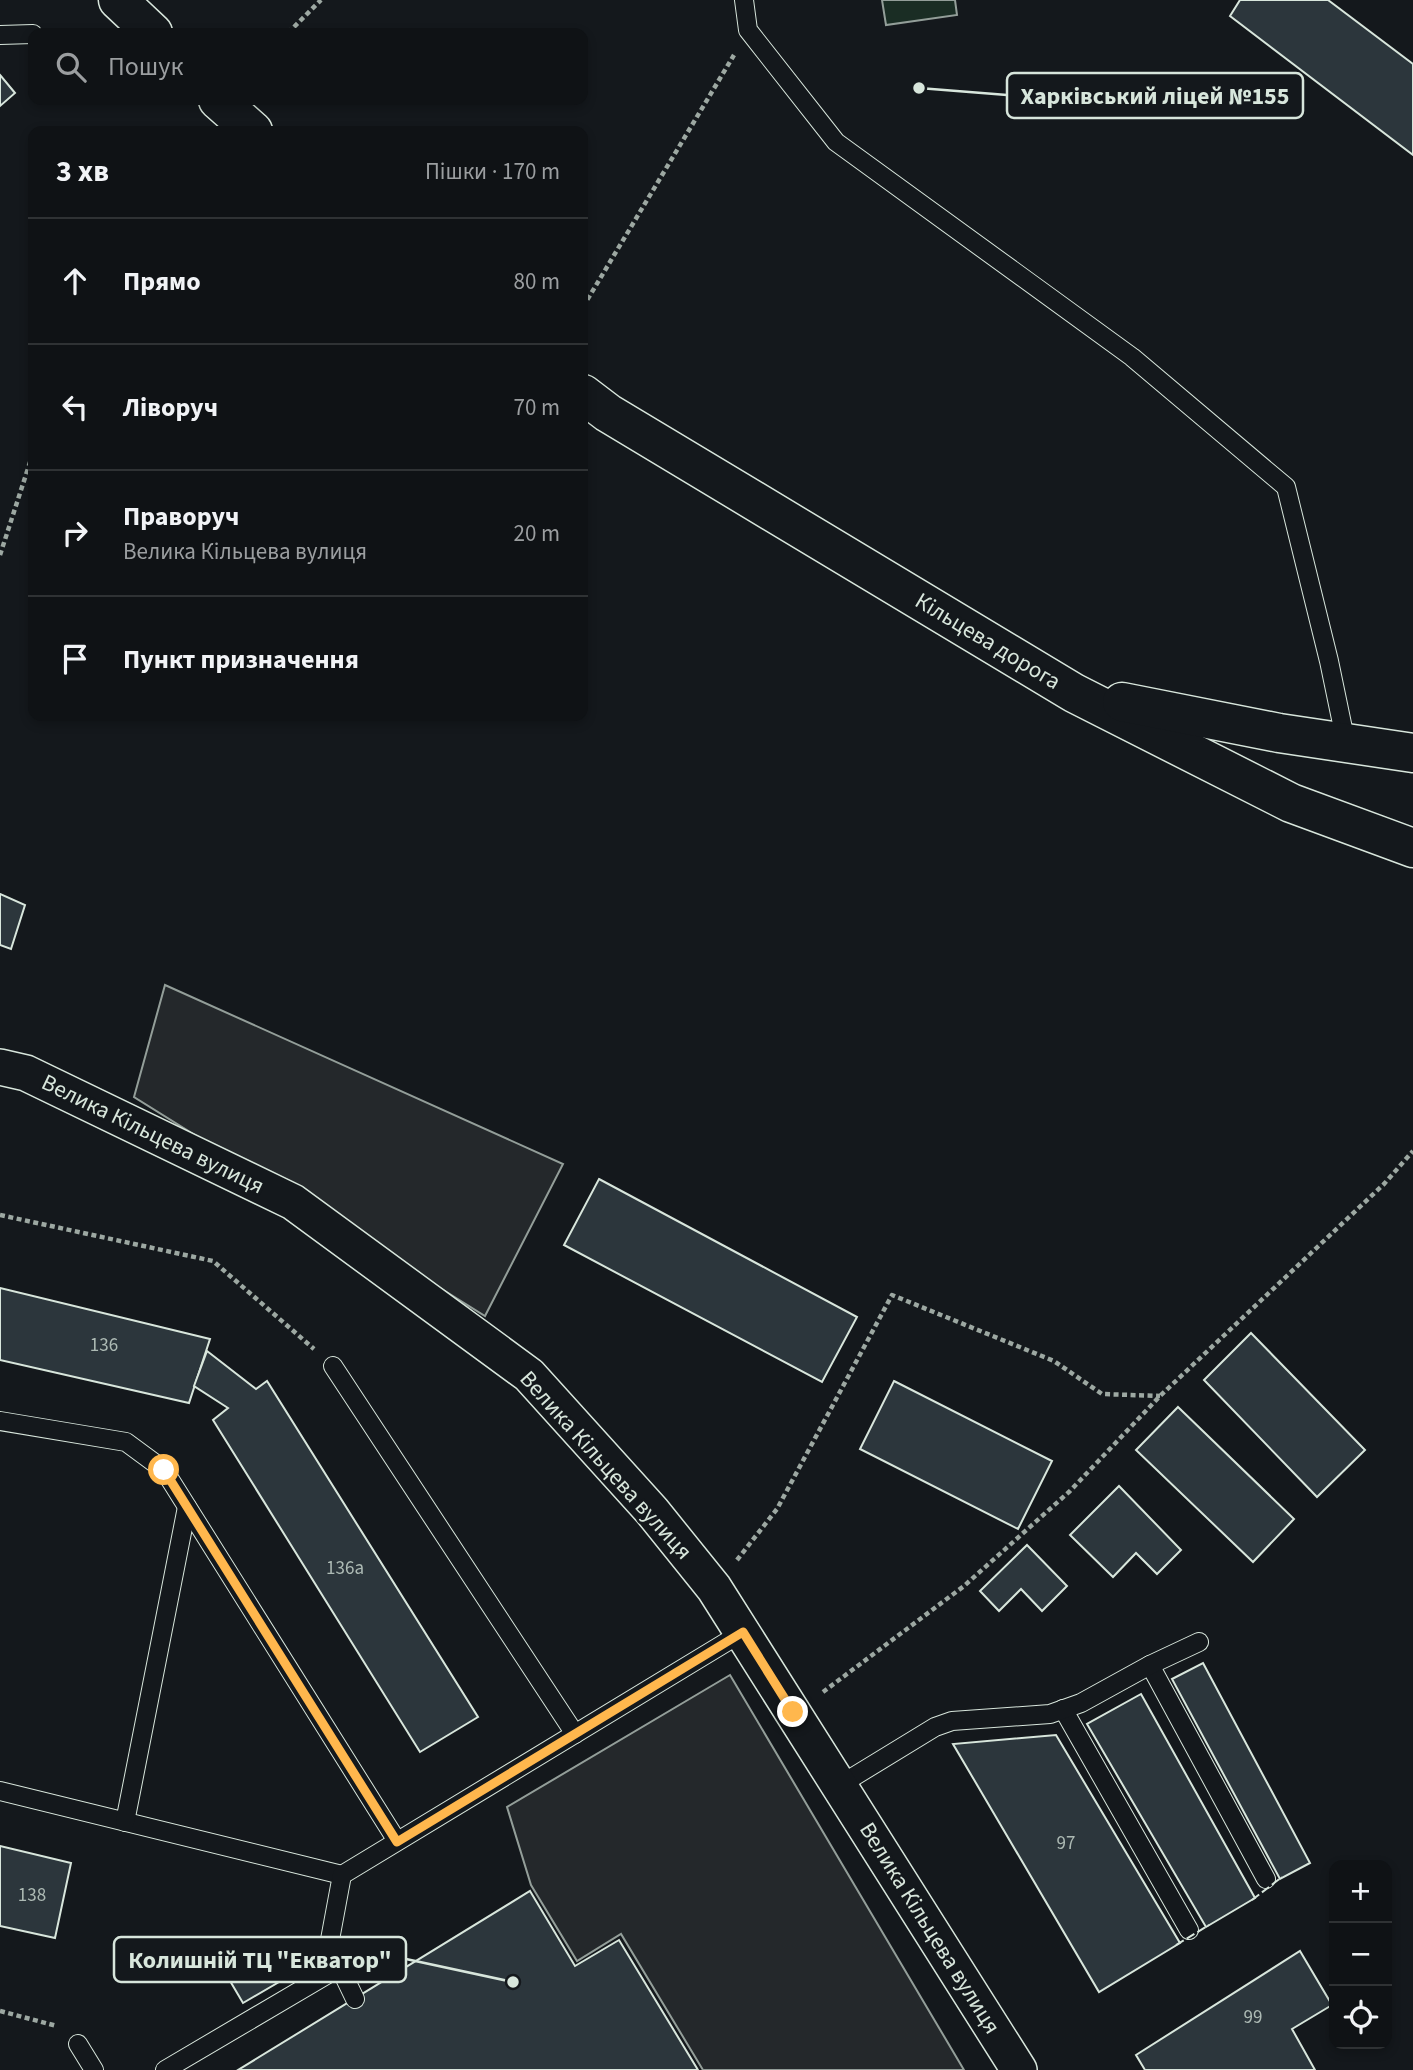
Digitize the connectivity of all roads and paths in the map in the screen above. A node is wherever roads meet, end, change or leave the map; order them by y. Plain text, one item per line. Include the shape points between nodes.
1 (118, 0) edge
2 (321, 0) edge
3 (744, 0) edge
4 (148, 28) edge
5 (293, 28) edge
6 (748, 30) junction
7 (28, 34) edge
8 (0, 35) edge
9 (224, 105) edge
10 (247, 126) edge
11 (588, 299) edge
12 (588, 398) edge
13 (28, 468) edge
14 (0, 555) edge
15 (1074, 693) junction
16 (1346, 743) junction
17 (1413, 753) edge
18 (1413, 848) edge
19 (0, 1067) edge
20 (1413, 1151) edge
21 (0, 1215) edge
22 (333, 1366) joint
23 (1160, 1396) junction
24 (0, 1421) edge
25 (187, 1507) junction
26 (715, 1588) junction
27 (743, 1632) junction
28 (1199, 1642) dead end
29 (1150, 1665) junction
30 (1063, 1709) junction
31 (793, 1712) junction
32 (575, 1734) junction
33 (840, 1785) junction
34 (0, 1791) edge
35 (125, 1822) junction
36 (397, 1842) junction
37 (342, 1875) junction
38 (1266, 1879) dead end
39 (1189, 1930) dead end
40 (340, 1967) junction
41 (355, 1999) dead end
42 (0, 2011) edge
43 (78, 2044) joint
44 (94, 2070) edge
45 (165, 2070) edge
46 (1019, 2070) edge

1 - 4 highway
2 - 5 path
3 - 6 lane
6 - 11 path
6 - 16 lane via 836,142 1132,357 1286,487
7 - 8 lane
9 - 10 highway
12 - 15 highway, Кільцева дорога
13 - 14 path
15 - 16 highway
15 - 18 highway, Кільцева дорога via 1291,803
16 - 17 highway
19 - 26 street, Велика Кільцева вулиця via 26,1073 293,1202 529,1375
20 - 23 path via 1384,1184
21 - 22 path via 213,1261
22 - 32 lane
23 - 26 path via 1102,1394 1054,1361 892,1295 777,1509
23 - 31 path via 1070,1491 964,1586
24 - 25 lane via 126,1443 164,1470
25 - 35 lane
25 - 36 lane
26 - 27 street, Велика Кільцева вулиця
27 - 31 street, Велика Кільцева вулиця
27 - 32 lane
28 - 29 lane
29 - 30 lane
29 - 38 lane
30 - 33 lane via 1050,1714 952,1721
30 - 39 lane
31 - 33 street, Велика Кільцева вулиця
32 - 36 lane
33 - 46 street, Велика Кільцева вулиця
34 - 35 lane
35 - 37 lane
36 - 37 lane
37 - 40 lane via 329,1945
40 - 41 lane
40 - 45 lane
42 - 43 path via 50,2023 68,2031
43 - 44 lane

